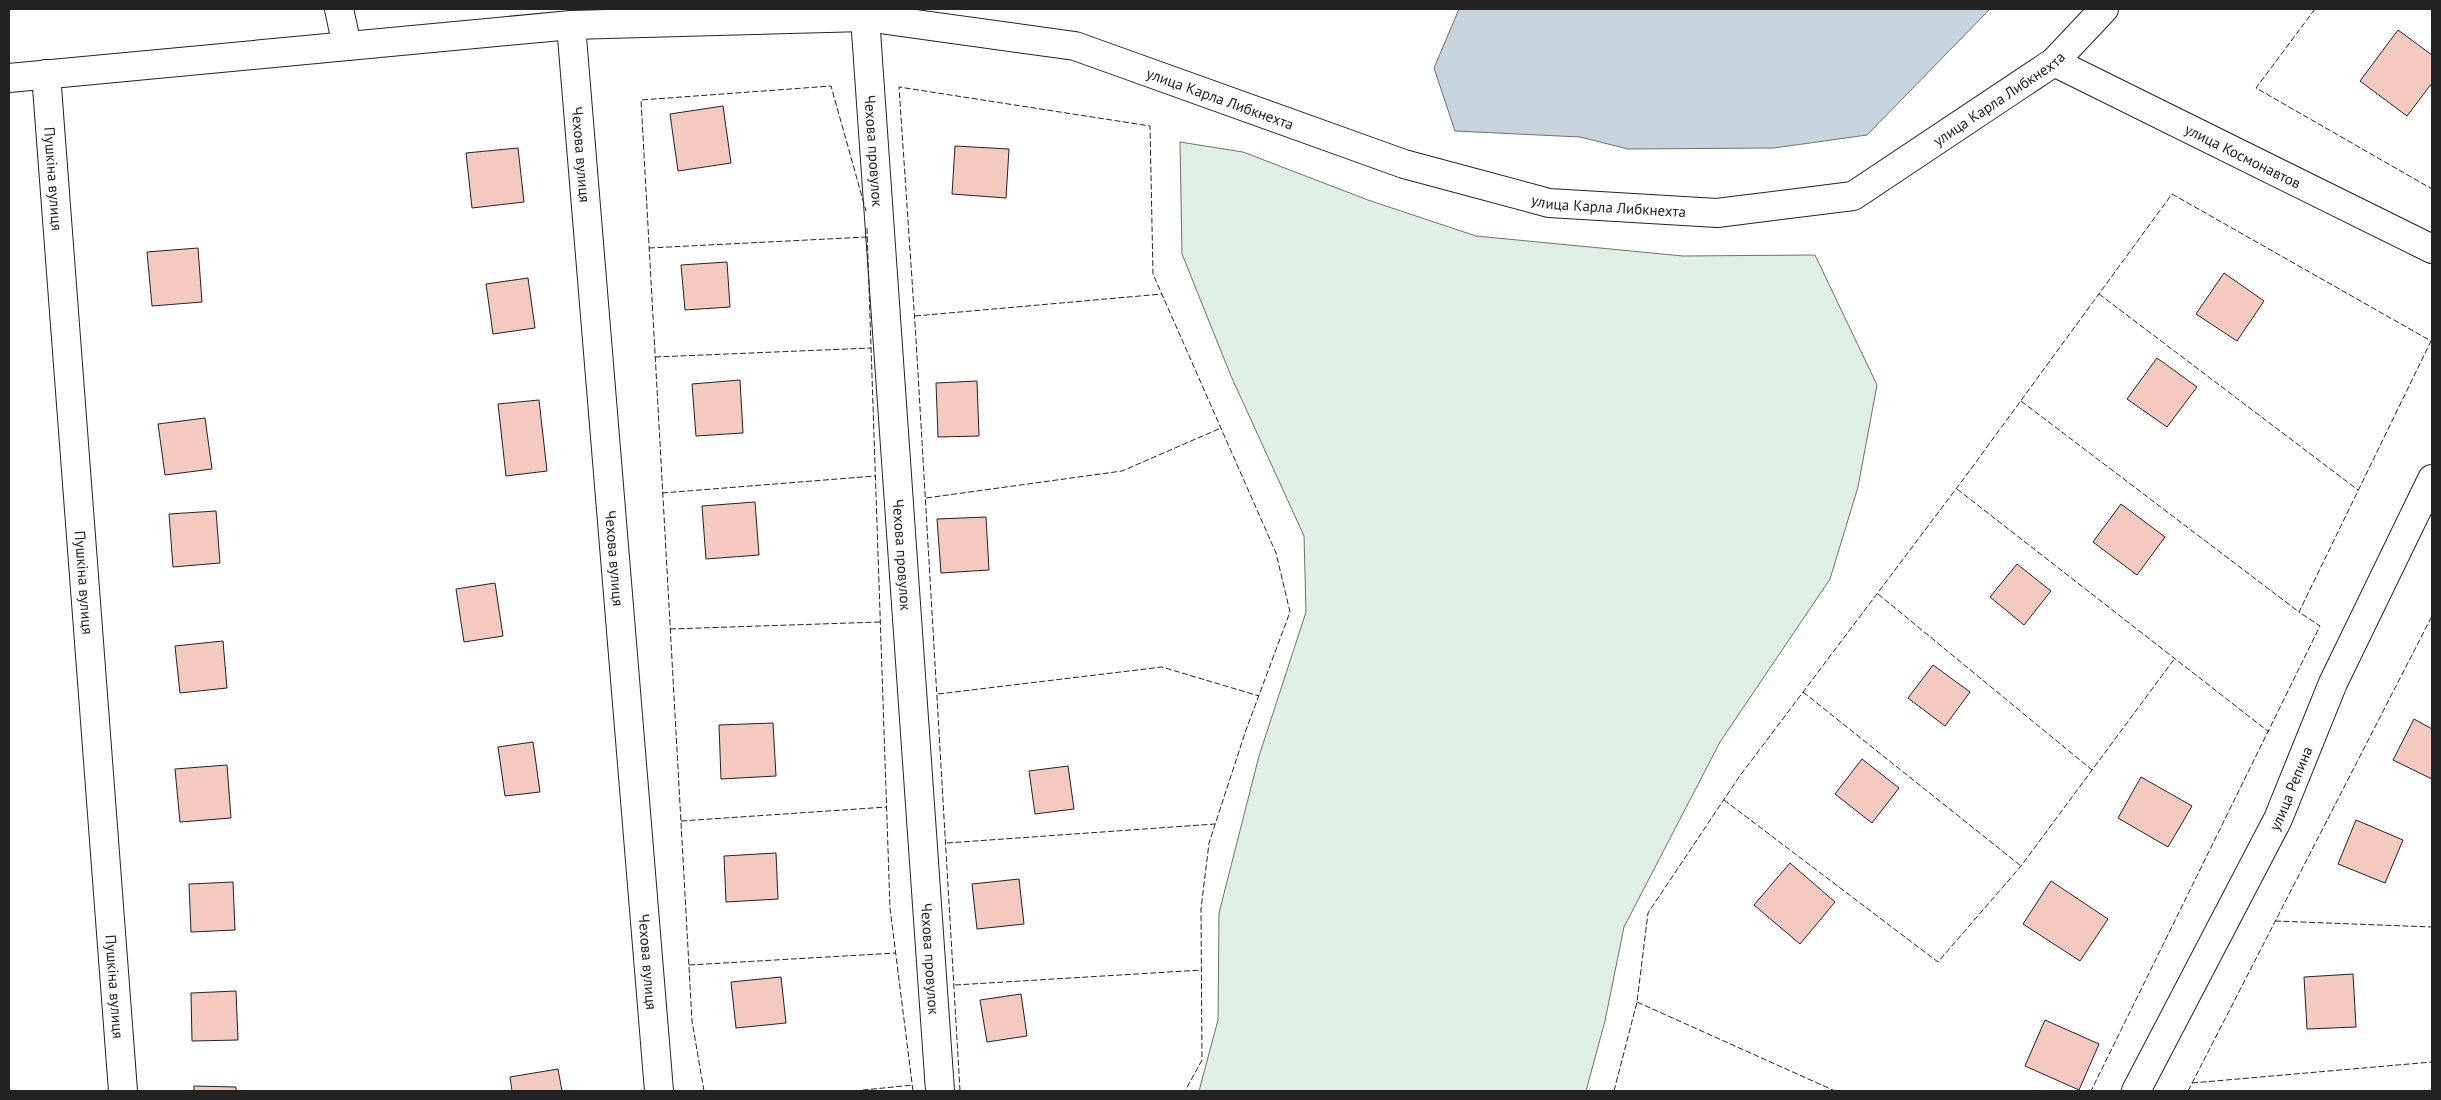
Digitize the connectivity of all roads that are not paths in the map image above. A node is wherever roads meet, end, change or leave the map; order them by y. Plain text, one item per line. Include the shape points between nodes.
1 (339, 9) edge
2 (2104, 9) edge
3 (866, 17) junction
4 (571, 25) junction
5 (347, 46) junction
6 (2054, 62) junction
7 (46, 74) junction
8 (9, 78) edge
9 (2432, 249) edge
10 (2432, 479) edge
11 (123, 1091) edge
12 (659, 1091) edge
13 (940, 1091) edge
14 (2136, 1091) edge

1 - 5 street
2 - 6 street, улица Карла Либкнехта
3 - 4 street, улица Карла Либкнехта
3 - 6 street, улица Карла Либкнехта via 1075,46 1404,164 1549,203 1717,213 1853,196
3 - 13 street, Чехова провулок
4 - 5 street, улица Карла Либкнехта
4 - 12 street, Чехова вулиця
5 - 7 street, улица Карла Либкнехта
6 - 9 street, улица Космонавтов
7 - 8 street, улица Карла Либкнехта
7 - 11 street, Пушкіна вулиця
10 - 14 street, улица Репина via 2333,684 2278,819

